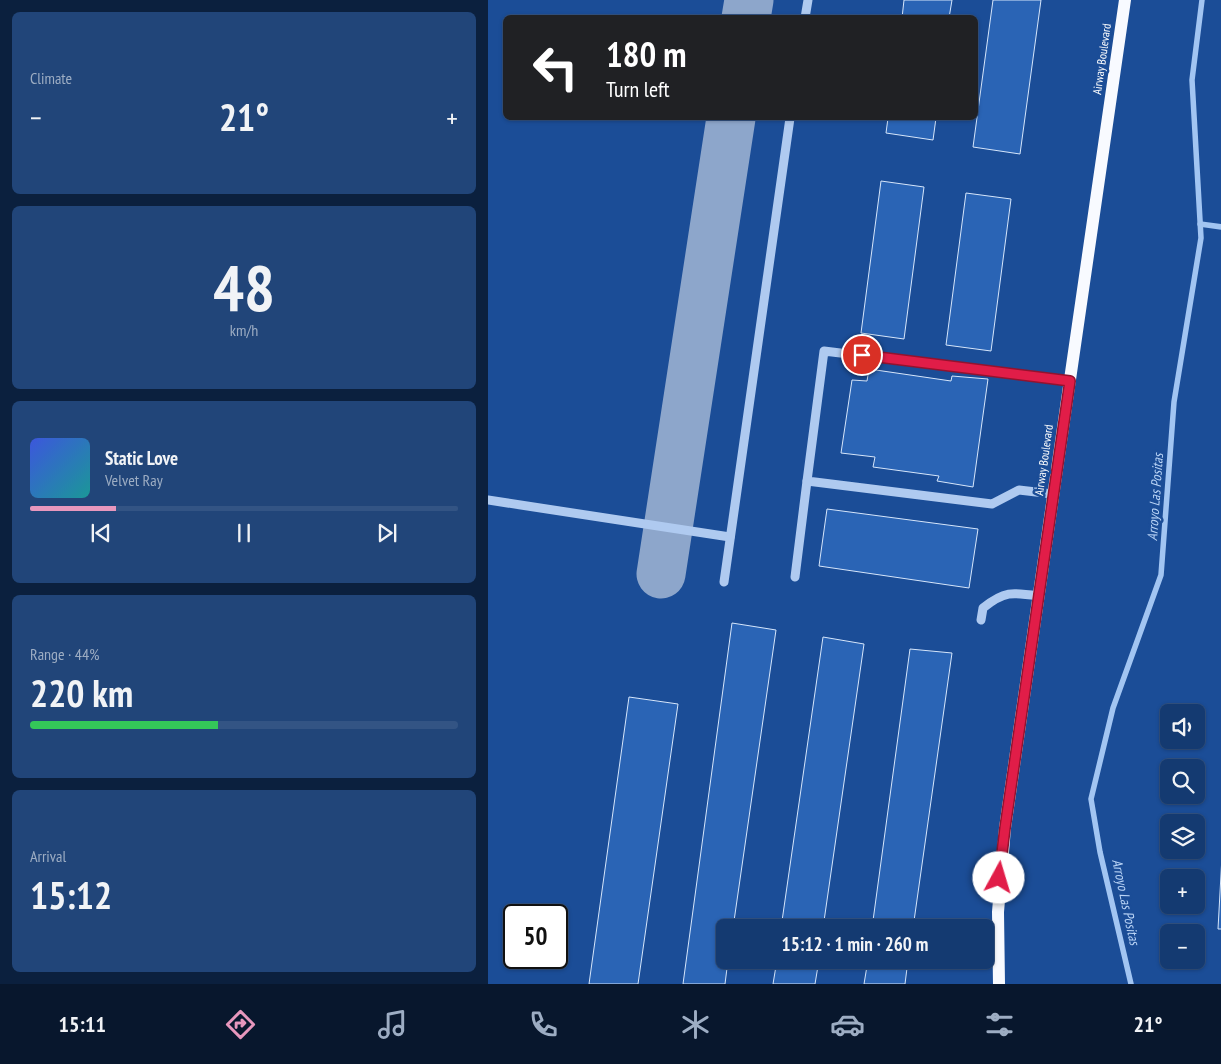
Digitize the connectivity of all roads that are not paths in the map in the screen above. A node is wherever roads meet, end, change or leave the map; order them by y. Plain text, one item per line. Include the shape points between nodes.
1 (808, 0) edge
2 (1124, 0) edge
3 (806, 15) edge
4 (790, 120) edge
5 (1070, 381) junction
6 (808, 481) junction
7 (1053, 494) junction
8 (488, 500) edge
9 (730, 537) junction
10 (795, 577) dead end
11 (724, 582) dead end
12 (1038, 596) junction
13 (981, 620) dead end
14 (999, 984) edge

1 - 3 lane
2 - 5 main road, Airway Boulevard
4 - 9 lane
5 - 6 lane via 824,350
5 - 7 main road, Airway Boulevard
6 - 7 lane via 992,504 1019,490
6 - 10 lane
7 - 12 main road, Airway Boulevard
8 - 9 lane
9 - 11 lane
12 - 13 lane via 1017,592 998,596 983,608
12 - 14 main road, Airway Boulevard via 999,878

